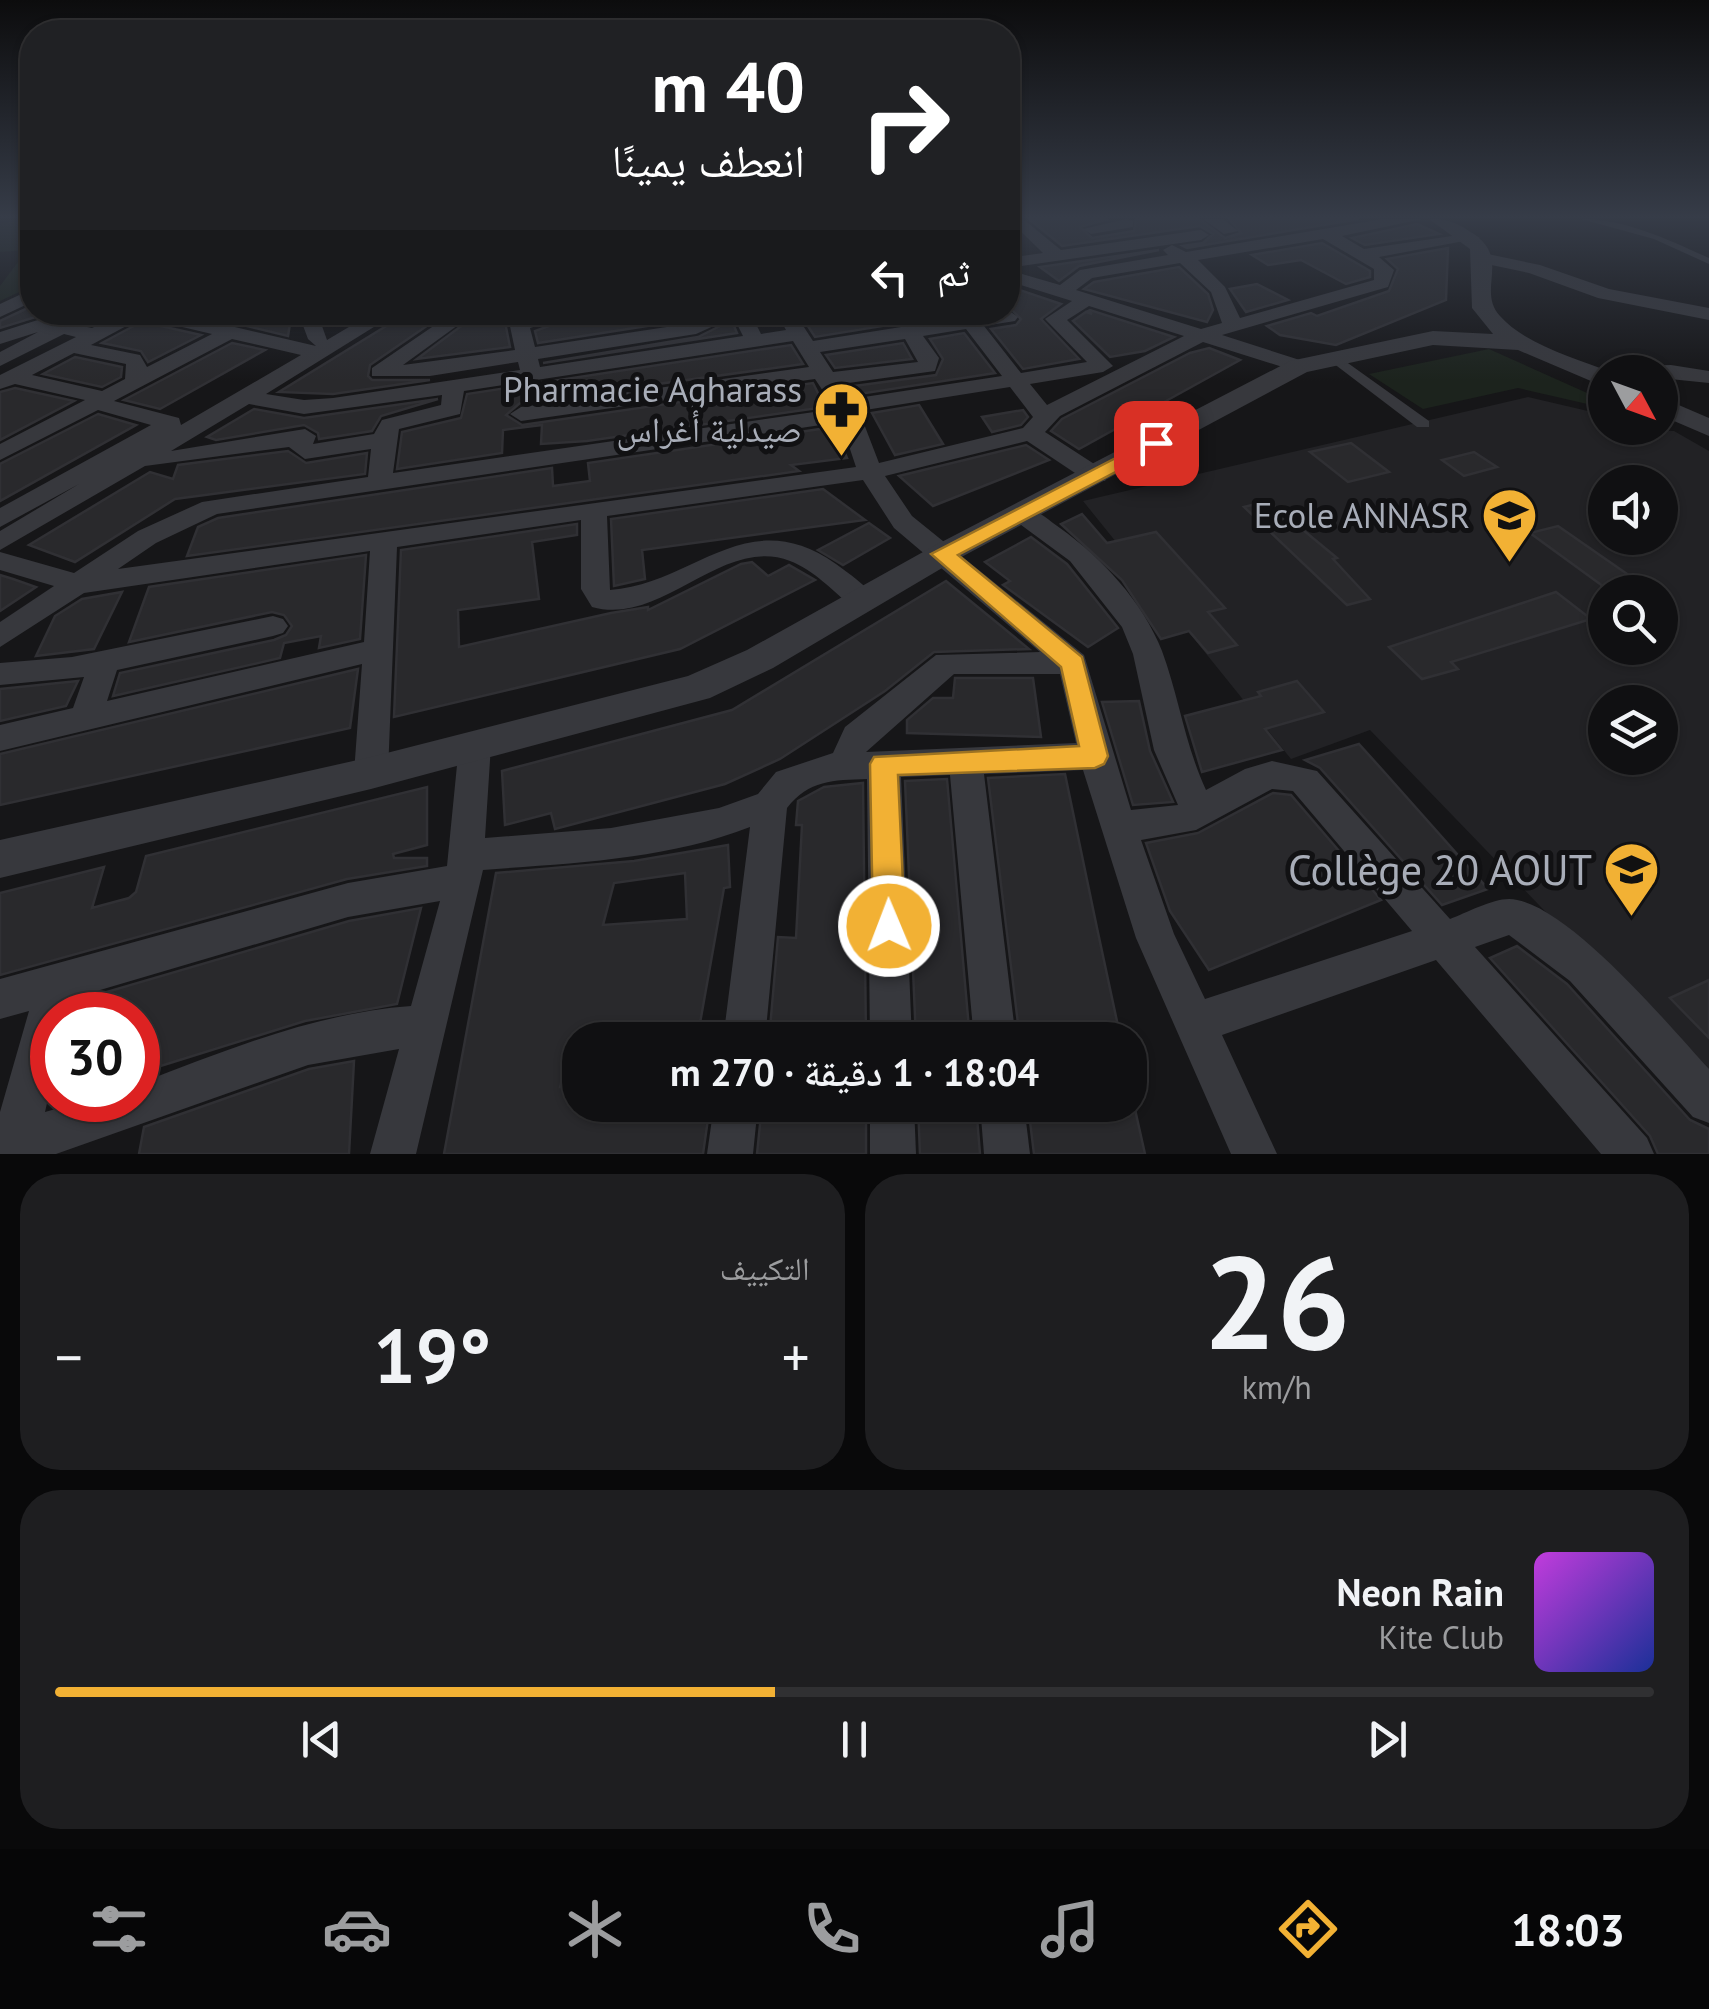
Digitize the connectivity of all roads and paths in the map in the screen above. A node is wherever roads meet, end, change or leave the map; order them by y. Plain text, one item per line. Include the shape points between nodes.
1 (1092, 273) edge
2 (1201, 273) edge
3 (1385, 273) edge
4 (1480, 273) edge
5 (1545, 273) edge
6 (1020, 279) edge
7 (1063, 292) junction
8 (1087, 300) junction
9 (1482, 306) junction
10 (1709, 314) edge
11 (1020, 315) edge
12 (1041, 315) junction
13 (115, 325) edge
14 (204, 325) edge
15 (256, 325) edge
16 (310, 325) edge
17 (345, 325) edge
18 (369, 325) edge
19 (448, 325) edge
20 (519, 325) edge
21 (706, 325) edge
22 (747, 325) edge
23 (956, 325) edge
24 (973, 325) edge
25 (1232, 325) junction
26 (61, 328) edge
27 (910, 331) junction
28 (228, 333) junction
29 (1202, 336) junction
30 (0, 338) edge
31 (252, 338) junction
32 (1433, 338) junction
33 (347, 339) junction
34 (807, 339) edge
35 (755, 340) junction
36 (1524, 343) junction
37 (726, 344) junction
38 (314, 347) junction
39 (406, 354) junction
40 (1338, 360) junction
41 (1103, 366) junction
42 (1298, 366) junction
43 (526, 369) junction
44 (1132, 369) junction
45 (1588, 371) edge
46 (378, 372) junction
47 (1678, 372) edge
48 (4, 373) edge
49 (1709, 377) edge
50 (1016, 378) junction
51 (135, 382) junction
52 (742, 383) junction
53 (454, 386) junction
54 (248, 398) junction
55 (100, 400) junction
56 (325, 406) junction
57 (847, 410) junction
58 (1678, 413) edge
59 (521, 414) junction
60 (171, 423) junction
61 (1037, 424) junction
62 (1423, 424) dead end
63 (0, 426) edge
64 (1709, 428) edge
65 (37, 434) junction
66 (304, 438) junction
67 (383, 440) junction
68 (0, 454) edge
69 (521, 460) junction
70 (138, 464) junction
71 (870, 472) junction
72 (1096, 476) junction
73 (380, 480) junction
74 (594, 510) junction
75 (1022, 513) junction
76 (0, 518) edge
77 (384, 540) junction
78 (0, 542) edge
79 (942, 554) junction
80 (0, 561) edge
81 (80, 584) junction
82 (862, 600) junction
83 (273, 626) dead end
84 (0, 636) edge
85 (204, 642) junction
86 (376, 650) junction
87 (104, 662) junction
88 (1073, 663) junction
89 (0, 674) edge
90 (195, 692) junction
91 (85, 719) junction
92 (0, 738) edge
93 (475, 744) junction
94 (1095, 756) junction
95 (884, 764) junction
96 (966, 764) junction
97 (844, 766) junction
98 (371, 772) junction
99 (770, 804) junction
100 (1198, 811) junction
101 (1121, 826) junction
102 (0, 859) edge
103 (467, 867) junction
104 (1446, 940) junction
105 (57, 982) junction
106 (0, 999) edge
107 (746, 1022) edge
108 (891, 1022) edge
109 (993, 1022) edge
110 (1192, 1024) junction
111 (424, 1026) junction
112 (1709, 1101) edge
113 (734, 1122) edge
114 (892, 1122) edge
115 (1003, 1122) edge
116 (7, 1146) edge
117 (392, 1154) edge
118 (730, 1154) edge
119 (892, 1154) edge
120 (1006, 1154) edge
121 (1254, 1154) edge
122 (1632, 1154) edge

1 - 7 street
2 - 25 street via 1228,304
3 - 25 street via 1374,288
4 - 9 street
5 - 10 street via 1605,294
6 - 7 street
7 - 8 street
8 - 12 street
8 - 29 street
9 - 32 street
9 - 36 street
11 - 12 street
12 - 41 street
13 - 26 street via 96,334
14 - 28 street
15 - 31 street
16 - 38 street
17 - 38 street
18 - 33 street
19 - 39 street
20 - 43 street
21 - 43 street
22 - 35 street
23 - 27 street
24 - 50 street
25 - 29 street
26 - 30 street
26 - 48 street
26 - 51 street via 133,359
27 - 34 street
27 - 34 street via 929,358 928,368
28 - 31 street
28 - 51 street
29 - 42 street
29 - 44 street
31 - 38 street
32 - 36 street
32 - 40 street
33 - 38 street
33 - 39 street
34 - 35 street
34 - 52 street
34 - 57 street
35 - 37 street
36 - 45 street
37 - 43 street
37 - 52 street
38 - 54 street
38 - 60 street
39 - 46 street
40 - 42 street
40 - 62 street
41 - 44 street
41 - 50 street
42 - 72 street
43 - 46 street
43 - 53 street
43 - 59 street
44 - 61 street
46 - 56 street
47 - 49 street
48 - 55 street
50 - 57 street
50 - 61 street
51 - 55 street
52 - 59 street
53 - 56 street
53 - 67 street via 452,409 394,422
54 - 56 street
54 - 70 street
55 - 60 street
55 - 65 street
56 - 66 street
57 - 69 street
57 - 71 street
58 - 64 street
59 - 69 street
60 - 76 street
61 - 71 street
61 - 72 street
63 - 65 street
65 - 68 street
66 - 67 street via 305,452
66 - 70 street
67 - 73 street
69 - 73 street
70 - 78 street
71 - 74 street
71 - 79 street via 904,522
72 - 75 street
73 - 81 street via 210,507 167,525
74 - 77 street
74 - 82 street via 595,590 602,600 653,594 717,560 766,547 818,565
75 - 79 street
75 - 100 street via 1079,554 1134,623 1148,654 1164,732
77 - 81 street
77 - 86 street
79 - 82 street
79 - 88 street
80 - 81 street
81 - 84 street
82 - 93 street via 697,688
83 - 85 street
85 - 87 street
85 - 90 street
86 - 90 street
86 - 98 street
87 - 89 street
87 - 91 street
88 - 94 street
88 - 97 street via 948,663 857,736
90 - 91 street
91 - 92 street
93 - 98 street
93 - 103 street
94 - 96 street
94 - 101 street
95 - 96 street
95 - 97 street
95 - 108 street
96 - 109 street
97 - 99 street via 806,770
98 - 102 street
99 - 103 street via 720,823
99 - 107 street
100 - 101 street via 1169,822
100 - 104 street via 1236,786 1292,774 1318,794
101 - 110 street
103 - 105 street
103 - 111 street
104 - 110 street
104 - 112 street via 1509,917 1538,926
104 - 122 street
105 - 106 street
105 - 116 street
110 - 121 street
111 - 116 street via 329,1037
111 - 117 street
113 - 118 street
114 - 119 street
115 - 120 street

